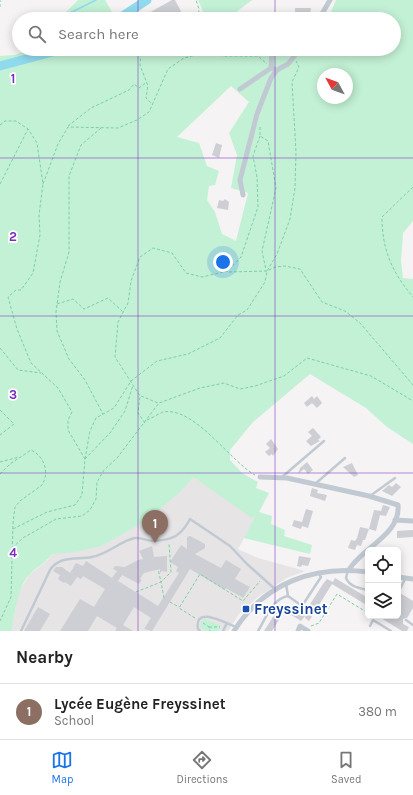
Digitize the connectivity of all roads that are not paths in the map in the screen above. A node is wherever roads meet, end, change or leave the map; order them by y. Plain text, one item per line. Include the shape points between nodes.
1 (330, 0) edge
2 (323, 12) edge
3 (272, 56) edge
4 (295, 56) edge
5 (271, 68) junction
6 (277, 70) junction
7 (240, 89) dead end
8 (243, 195) dead end
9 (324, 441) dead end
10 (345, 458) dead end
11 (260, 477) road end
12 (282, 477) junction
13 (395, 478) dead end
14 (314, 484) junction
15 (370, 497) junction
16 (395, 520) junction
17 (413, 521) edge
18 (349, 570) junction
19 (319, 572) junction
20 (365, 572) edge
21 (401, 577) edge
22 (405, 578) junction
23 (413, 579) edge
24 (286, 584) junction
25 (401, 587) edge
26 (276, 590) junction
27 (365, 590) edge
28 (288, 596) junction
29 (406, 620) dead end
30 (228, 624) junction
31 (413, 625) edge
32 (370, 626) dead end
33 (235, 629) edge
34 (224, 630) edge
35 (307, 630) edge
36 (21, 631) edge
37 (200, 631) edge
38 (258, 631) edge
39 (298, 631) edge
40 (391, 631) edge

1 - 2 street
3 - 5 street
4 - 6 street via 288,64
5 - 6 street
5 - 7 street
6 - 8 street via 271,78 257,114 240,180
9 - 12 lane
10 - 14 lane
11 - 12 street
12 - 14 street
13 - 15 lane
14 - 15 street
15 - 16 street via 398,505 399,512
16 - 17 street
16 - 18 street via 379,541 353,562
18 - 19 street
18 - 20 street
18 - 27 lane via 346,578 348,582 356,588
19 - 24 street
19 - 28 lane via 320,577 302,606
21 - 22 street
22 - 23 street
22 - 25 lane
24 - 26 street
24 - 28 lane
26 - 33 street via 258,602
26 - 36 lane via 230,546 190,519 178,535 169,538 152,541 135,538 93,557 59,561 50,570
28 - 38 lane via 280,598 275,603
29 - 31 lane
30 - 33 lane
30 - 34 lane
30 - 37 lane via 206,615 200,617 197,622
32 - 40 lane via 373,620
35 - 39 street via 300,626

